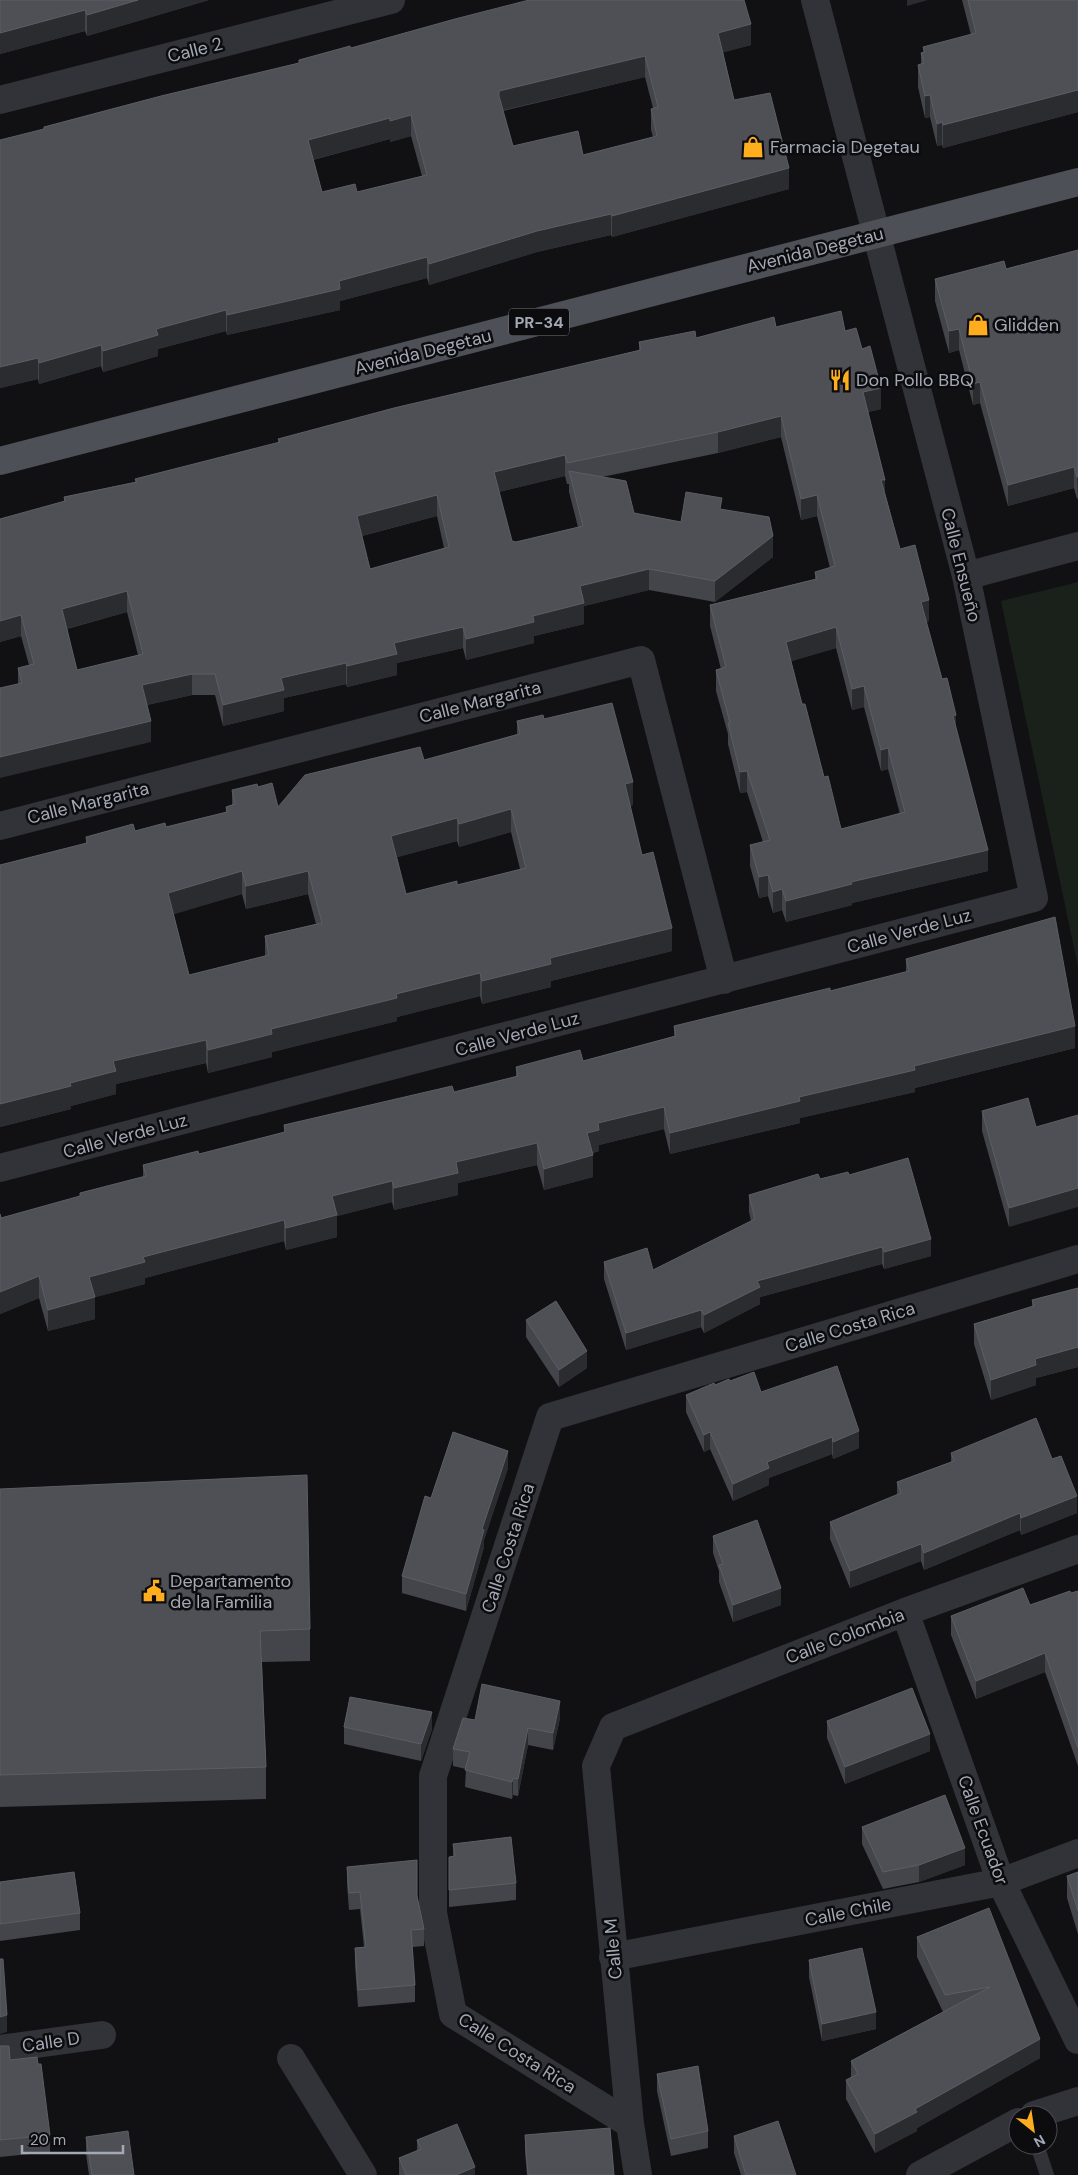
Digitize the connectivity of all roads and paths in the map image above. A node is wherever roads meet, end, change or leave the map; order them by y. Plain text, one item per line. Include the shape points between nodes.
1 (391, 0) edge
2 (815, 0) edge
3 (0, 100) edge
4 (1078, 182) edge
5 (875, 235) junction
6 (0, 461) edge
7 (1078, 546) edge
8 (966, 576) junction
9 (0, 826) edge
10 (1034, 898) joint
11 (724, 980) junction
12 (0, 1168) edge
13 (1078, 1259) edge
14 (1078, 1550) edge
15 (905, 1612) junction
16 (613, 1726) joint
17 (1078, 1852) edge
18 (1001, 1882) junction
19 (613, 1957) junction
20 (102, 2035) dead end
21 (1078, 2040) edge
22 (0, 2049) edge
23 (291, 2058) dead end
24 (1078, 2101) edge
25 (1058, 2107) edge
26 (630, 2124) junction
27 (1008, 2127) edge
28 (1040, 2155) edge
29 (363, 2175) edge
30 (638, 2175) edge
31 (920, 2175) edge
32 (1047, 2175) edge

1 - 3 street, Calle 2
2 - 5 street, Calle Ensueño
4 - 5 main road, Avenida Degetau / PR-34
5 - 6 main road, Avenida Degetau / PR-34
5 - 8 street, Calle Ensueño
7 - 8 street
8 - 10 street, Calle Ensueño
9 - 11 street, Calle Margarita via 641,660
10 - 11 street, Calle Verde Luz
11 - 12 street, Calle Verde Luz
13 - 26 street, Calle Costa Rica via 550,1417 433,1776 433,1913 453,2014
14 - 15 street, Calle Colombia
15 - 16 street, Calle Colombia
15 - 18 street, Calle Ecuador
16 - 19 street, Calle M via 596,1766
17 - 18 street, Calle Chile
18 - 19 street, Calle Chile
18 - 21 street, Calle Ecuador
19 - 26 street, Calle M
20 - 22 street, Calle D
23 - 29 street
24 - 25 street
26 - 30 street, Calle M
27 - 31 street
28 - 32 lane

